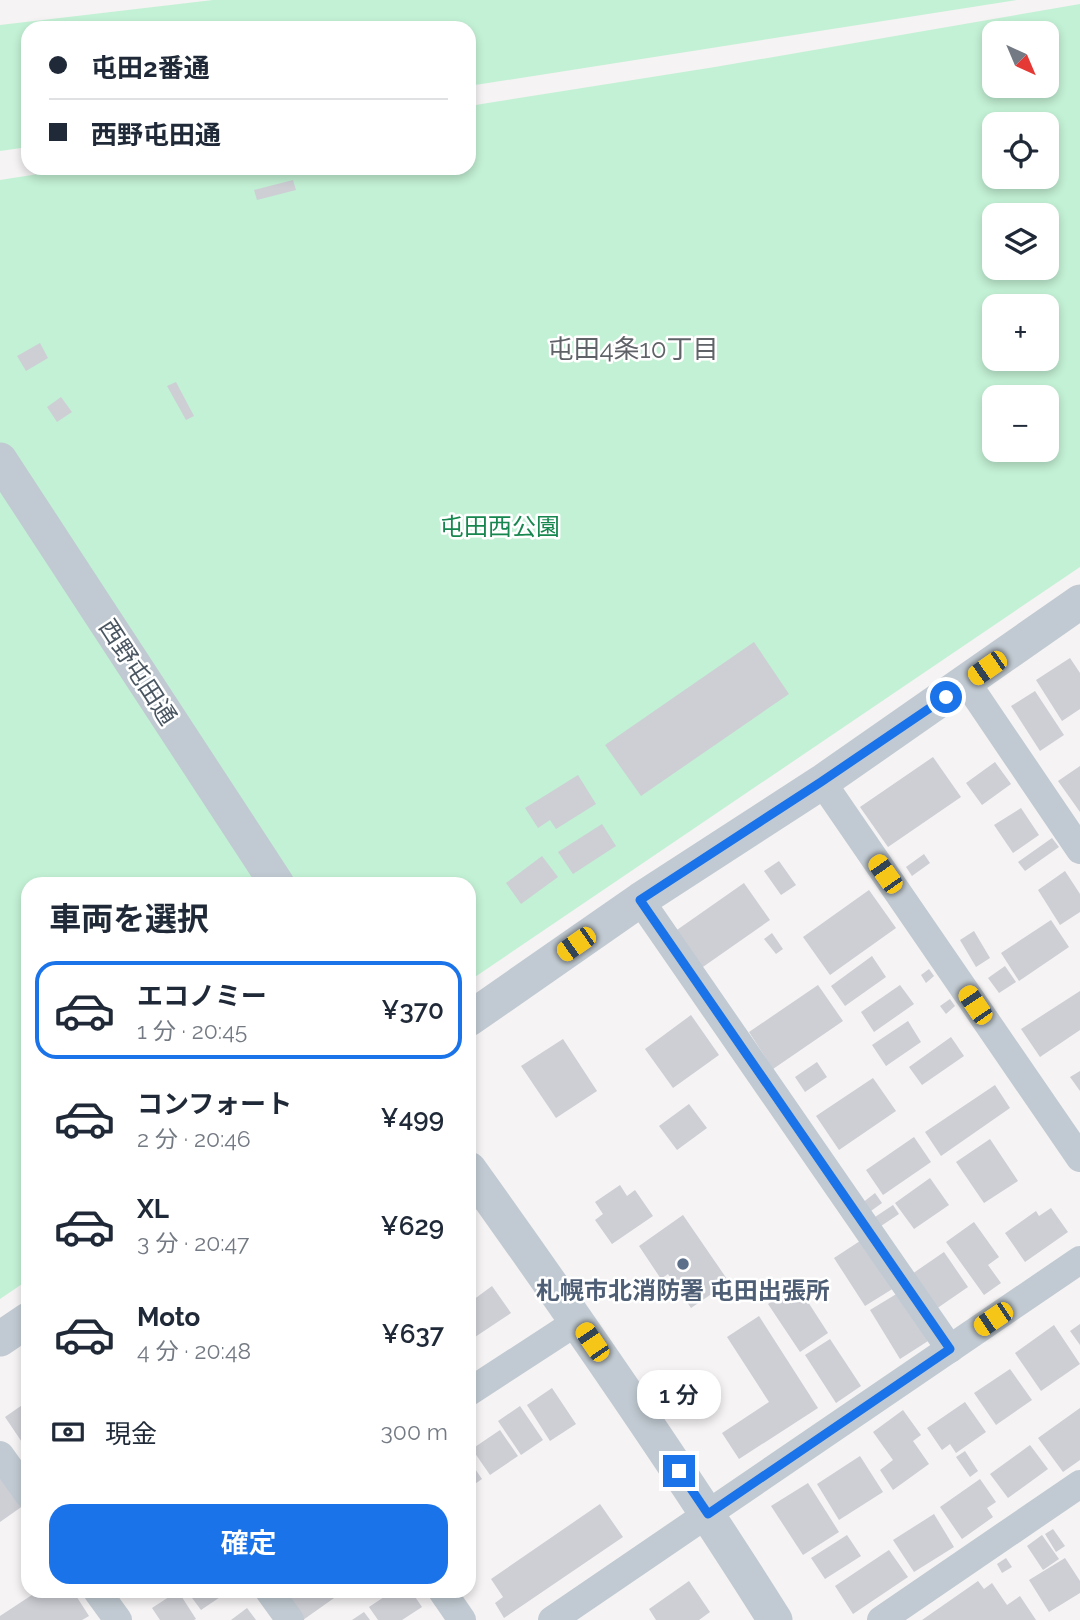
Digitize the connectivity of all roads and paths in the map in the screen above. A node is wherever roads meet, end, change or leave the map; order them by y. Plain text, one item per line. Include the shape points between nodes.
1 (0, 460) edge
2 (1076, 614) edge
3 (967, 683) junction
4 (821, 782) junction
5 (1080, 850) edge
6 (272, 877) edge
7 (640, 900) junction
8 (476, 1014) edge
9 (1080, 1158) edge
10 (476, 1179) edge
11 (1080, 1260) edge
12 (578, 1321) junction
13 (21, 1325) edge
14 (0, 1339) edge
15 (950, 1349) junction
16 (476, 1387) edge
17 (0, 1455) edge
18 (21, 1484) edge
19 (1080, 1484) edge
20 (708, 1514) junction
21 (102, 1598) edge
22 (275, 1598) edge
23 (447, 1598) edge
24 (118, 1620) edge
25 (290, 1620) edge
26 (462, 1620) edge
27 (552, 1620) edge
28 (775, 1620) edge
29 (881, 1620) edge

1 - 6 street, 西野屯田通
2 - 3 street
3 - 4 street
3 - 5 street
4 - 7 street
4 - 9 street
7 - 8 street
7 - 15 street
10 - 12 street
11 - 15 street
12 - 16 street
12 - 20 street
13 - 14 street
15 - 20 street
17 - 18 street
19 - 29 street
20 - 27 street
20 - 28 street
21 - 24 street
22 - 25 street
23 - 26 street

